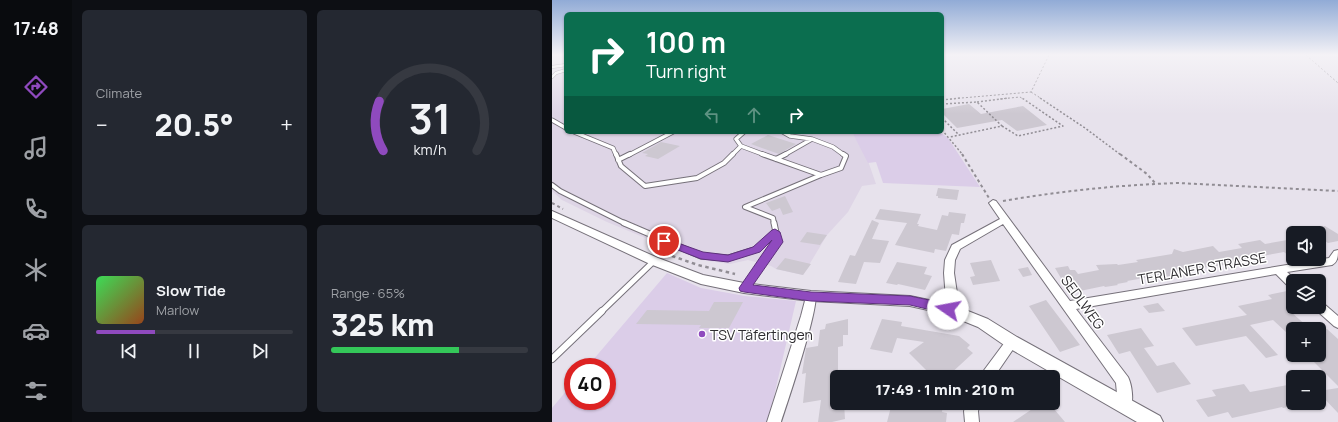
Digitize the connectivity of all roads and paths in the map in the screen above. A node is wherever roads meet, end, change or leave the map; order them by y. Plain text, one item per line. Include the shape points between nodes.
1 (1039, 75) edge
2 (1329, 75) edge
3 (1338, 83) edge
4 (1031, 92) junction
5 (944, 100) edge
6 (977, 102) junction
7 (944, 104) edge
8 (552, 120) edge
9 (944, 120) edge
10 (1002, 126) junction
11 (564, 127) edge
12 (944, 132) edge
13 (579, 134) edge
14 (669, 134) edge
15 (742, 134) edge
16 (786, 134) edge
17 (959, 135) junction
18 (950, 137) junction
19 (812, 139) junction
20 (741, 146) junction
21 (776, 159) junction
22 (618, 160) junction
23 (821, 175) junction
24 (1155, 183) junction
25 (552, 185) edge
26 (1338, 191) edge
27 (552, 203) edge
28 (993, 203) junction
29 (565, 210) dead end
30 (552, 214) edge
31 (1004, 220) junction
32 (775, 232) junction
33 (1338, 253) edge
34 (670, 256) dead end
35 (654, 261) junction
36 (1278, 270) junction
37 (1286, 277) edge
38 (744, 288) junction
39 (811, 296) junction
40 (1067, 306) junction
41 (948, 309) junction
42 (1326, 312) edge
43 (1338, 322) edge
44 (1012, 342) junction
45 (552, 360) edge
46 (991, 370) edge
47 (1125, 405) junction
48 (972, 410) edge
49 (774, 422) edge
50 (972, 422) edge
51 (1154, 422) edge

1 - 4 path
2 - 3 path
4 - 5 path
4 - 24 path via 1141,169
6 - 7 path
6 - 10 path
6 - 10 path via 1020,97 1063,126 1018,136
8 - 11 lane
9 - 17 path
10 - 17 path
12 - 18 path
13 - 22 lane via 613,148
14 - 22 lane
15 - 20 lane via 736,139
16 - 19 lane
17 - 18 path
18 - 28 path
19 - 21 lane
19 - 23 lane via 833,146 846,156 841,168
20 - 21 lane
20 - 22 lane via 724,162 697,178 645,186 620,166
21 - 23 lane
23 - 32 lane via 745,207 773,218
24 - 26 path
24 - 28 path
25 - 32 lane via 560,192 639,231 701,256 728,258 757,249
27 - 29 path
28 - 31 street, SEDLWEG
30 - 35 street
31 - 40 street, SEDLWEG
31 - 41 street via 956,247 950,260 952,300
32 - 38 lane via 778,242
33 - 36 street, TERLANER STRASSE via 1332,261
34 - 38 path via 736,275
35 - 38 street via 701,279
35 - 45 lane
36 - 37 street
36 - 40 street, TERLANER STRASSE
38 - 39 street
39 - 41 street via 910,301
39 - 49 street
40 - 47 street, SEDLWEG via 1124,381
41 - 44 street via 983,323
42 - 43 street
44 - 46 street
44 - 47 street
47 - 51 street
48 - 50 street

